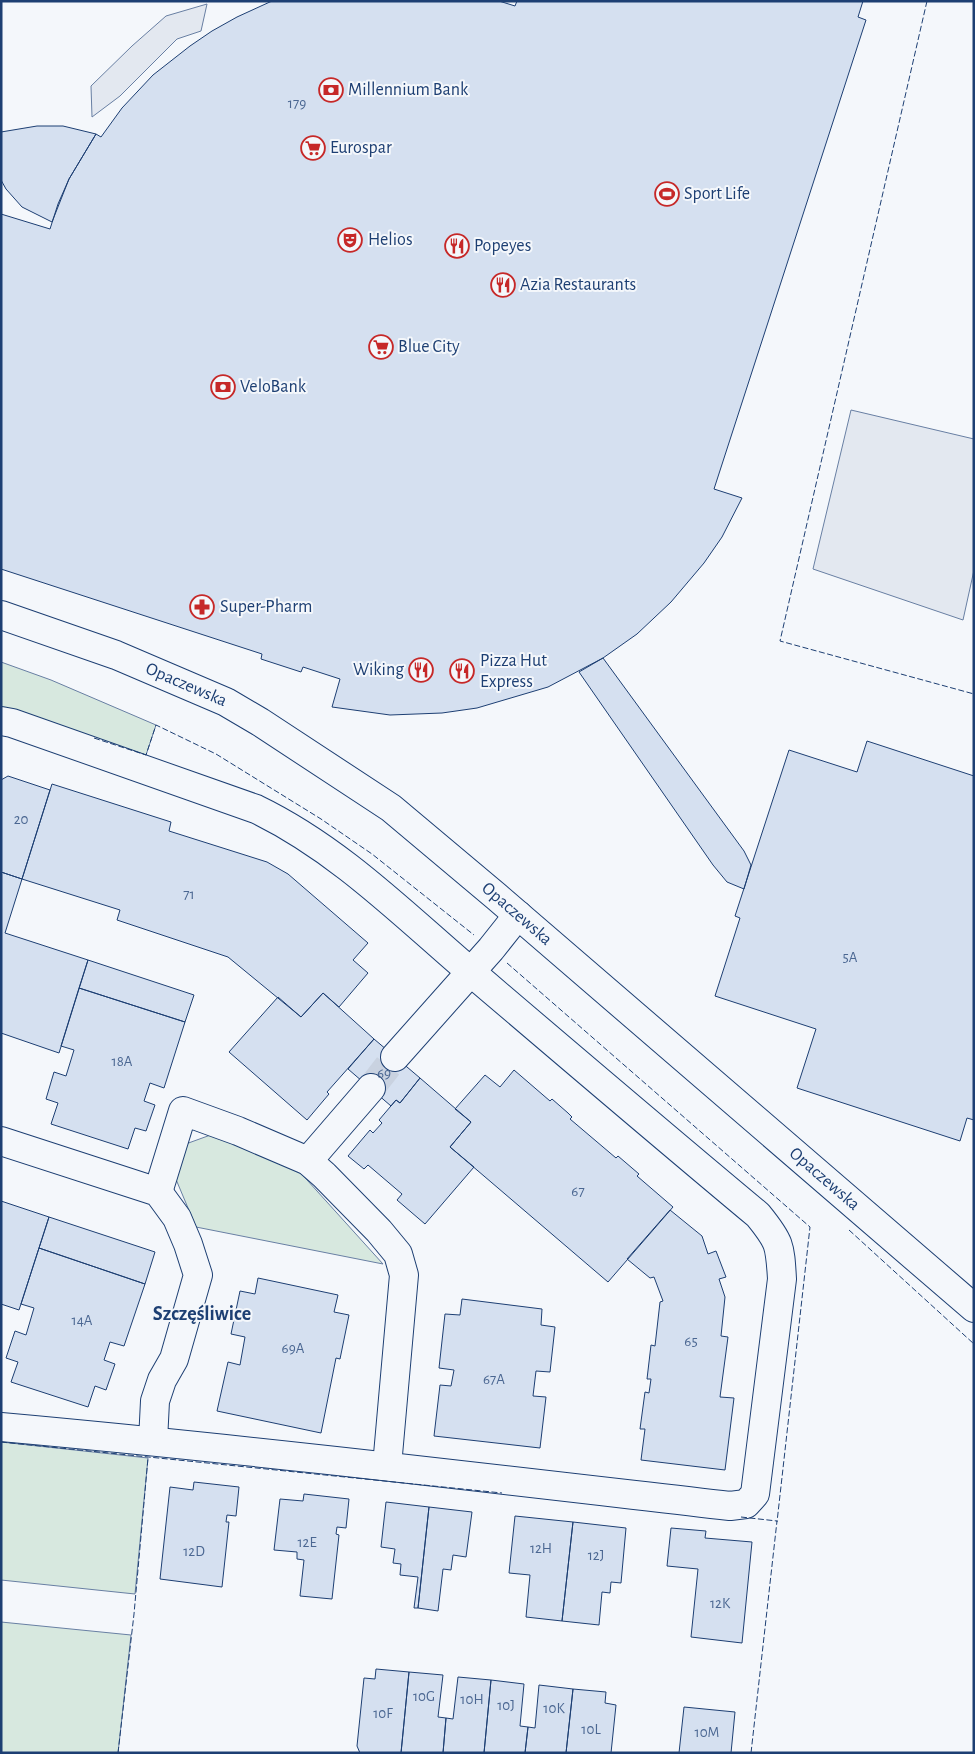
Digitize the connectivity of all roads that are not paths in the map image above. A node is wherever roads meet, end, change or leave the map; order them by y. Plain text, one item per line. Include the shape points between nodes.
1 (1, 616) edge
2 (1, 721) edge
3 (518, 915) junction
4 (470, 972) junction
5 (396, 1057) tunnel mouth
6 (370, 1088) tunnel mouth
7 (1, 1141) edge
8 (308, 1161) junction
9 (158, 1192) junction
10 (974, 1308) edge
11 (1, 1427) edge
12 (153, 1441) junction
13 (387, 1466) junction

1 - 3 street, Opaczewska via 116,655 226,702 391,808
2 - 4 street via 256,809 279,820 365,880
3 - 4 street
3 - 10 street, Opaczewska
4 - 5 street
4 - 13 street via 758,1215 774,1235 780,1250 782,1280 755,1494 746,1504 730,1506
6 - 8 street
7 - 9 street
8 - 9 street via 183,1111
8 - 13 street via 379,1231 398,1254 404,1275
9 - 12 street via 177,1218 198,1275 174,1359 155,1401
11 - 12 street
12 - 13 street

